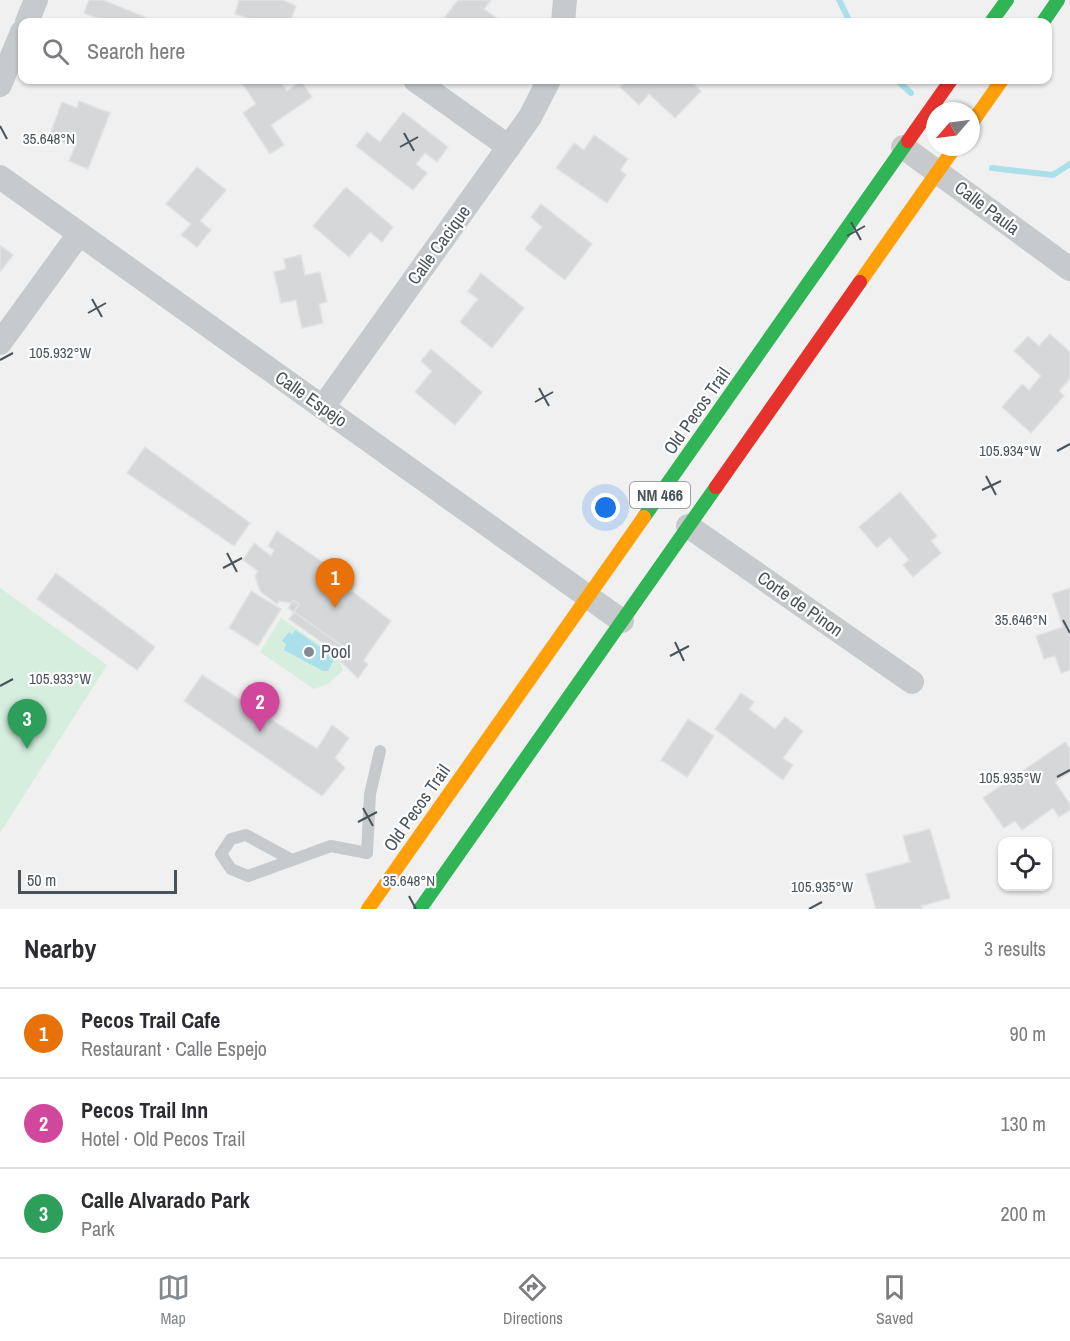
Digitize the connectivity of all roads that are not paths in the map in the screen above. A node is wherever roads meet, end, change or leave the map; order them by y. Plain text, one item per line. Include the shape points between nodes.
1 (36, 0) edge
2 (565, 0) edge
3 (1007, 0) edge
4 (1058, 0) edge
5 (29, 18) edge
6 (563, 18) edge
7 (994, 18) edge
8 (1045, 18) edge
9 (18, 42) edge
10 (420, 84) edge
11 (547, 84) edge
12 (948, 84) edge
13 (999, 84) edge
14 (0, 85) edge
15 (980, 111) edge
16 (509, 147) junction
17 (903, 147) junction
18 (949, 156) edge
19 (938, 171) junction
20 (0, 177) edge
21 (79, 234) junction
22 (1070, 269) edge
23 (0, 343) edge
24 (323, 407) junction
25 (688, 526) junction
26 (588, 597) junction
27 (622, 621) junction
28 (912, 682) dead end
29 (380, 751) dead end
30 (292, 860) junction
31 (368, 909) edge
32 (420, 909) edge

1 - 5 street
2 - 6 street
3 - 7 main road
4 - 8 main road
9 - 14 street
10 - 16 street
11 - 16 street, Calle Cacique
12 - 17 main road, Old Pecos Trail / NM 466
13 - 15 main road
16 - 24 street, Calle Cacique
17 - 19 street, Calle Paula
17 - 26 main road, Old Pecos Trail / NM 466
18 - 19 main road, NM 466
19 - 22 street, Calle Paula
19 - 25 main road, NM 466
20 - 21 street, Calle Espejo
21 - 23 street
21 - 24 street, Calle Espejo
24 - 26 street, Calle Espejo
25 - 27 main road, NM 466
25 - 28 street, Corte de Pinon
26 - 27 street, Calle Espejo
26 - 31 main road, Old Pecos Trail / NM 466
27 - 32 main road, NM 466
29 - 30 lane via 370,794 367,853 331,846
30 - 30 lane via 248,876 231,869 220,854 231,839 246,835

